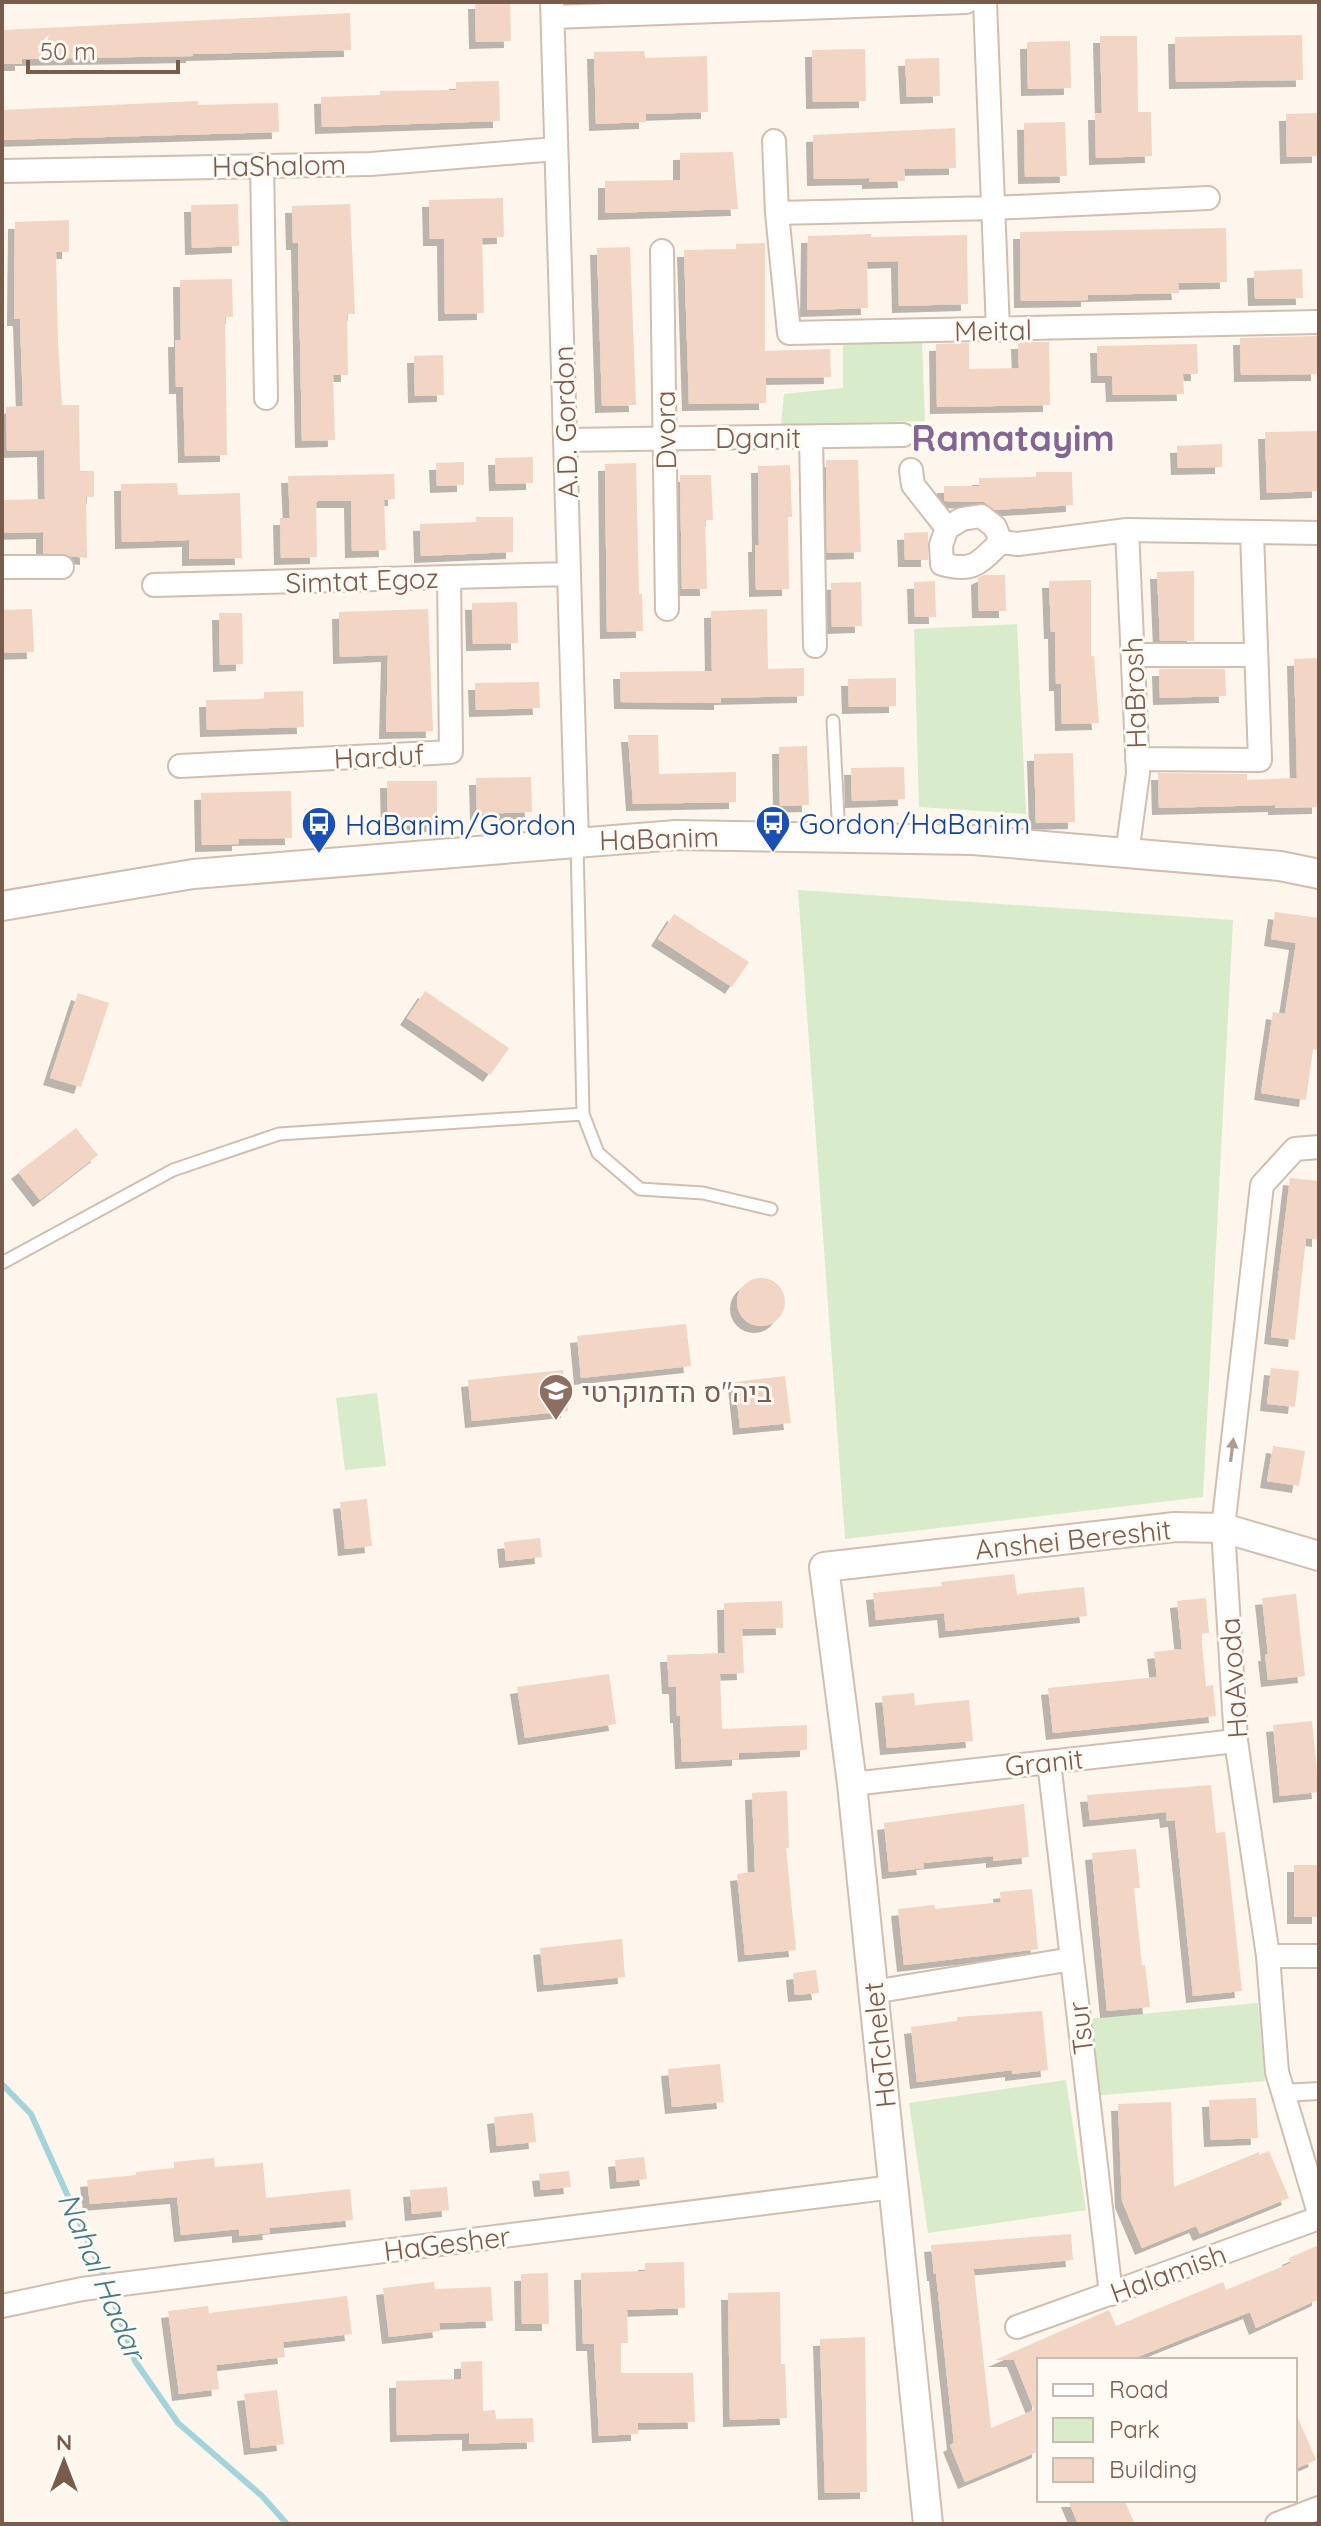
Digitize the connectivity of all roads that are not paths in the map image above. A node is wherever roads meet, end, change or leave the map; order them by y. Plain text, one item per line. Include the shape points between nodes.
1 (966, 2) edge
2 (985, 2) edge
3 (552, 9) edge
4 (774, 141) dead end
5 (556, 149) junction
6 (262, 165) junction
7 (2, 171) edge
8 (1208, 198) dead end
9 (993, 208) junction
10 (777, 213) junction
11 (662, 251) dead end
12 (1317, 322) dead end
13 (998, 330) junction
14 (266, 398) dead end
15 (903, 435) dead end
16 (665, 437) junction
17 (811, 437) junction
18 (565, 440) junction
19 (911, 470) dead end
20 (947, 528) junction
21 (1127, 530) junction
22 (1252, 533) junction
23 (1319, 533) edge
24 (1001, 542) junction
25 (2, 567) edge
26 (62, 567) dead end
27 (569, 574) junction
28 (449, 577) junction
29 (154, 585) dead end
30 (667, 609) dead end
31 (815, 646) dead end
32 (1133, 655) junction
33 (1256, 655) junction
34 (833, 721) dead end
35 (1137, 759) junction
36 (180, 766) dead end
37 (839, 836) junction
38 (577, 842) junction
39 (1127, 854) junction
40 (1319, 874) edge
41 (2, 906) edge
42 (583, 1114) junction
43 (1319, 1147) edge
44 (771, 1209) dead end
45 (2, 1263) edge
46 (1223, 1528) junction
47 (1319, 1556) edge
48 (824, 1567) joint
49 (1236, 1741) junction
50 (1049, 1762) junction
51 (852, 1784) junction
52 (1268, 1956) junction
53 (1319, 1956) edge
54 (1072, 1959) junction
55 (873, 1992) junction
56 (1319, 2091) edge
57 (1282, 2093) junction
58 (893, 2187) junction
59 (1319, 2216) edge
60 (1111, 2294) junction
61 (2, 2306) edge
62 (1017, 2327) dead end
63 (1319, 2508) edge
64 (928, 2524) edge
65 (1277, 2524) edge

1 - 3 street
2 - 9 street
3 - 5 street, A.D. Gordon
4 - 10 street
5 - 6 street, HaShalom via 371,164
5 - 18 street, A.D. Gordon
6 - 7 street, HaShalom
6 - 14 street
8 - 9 street
9 - 10 street
9 - 13 street
10 - 13 street, Meital via 789,333
11 - 16 street, Dvora
12 - 13 street, Meital
15 - 17 street, Dganit
16 - 17 street, Dganit
16 - 18 street, Dganit
16 - 30 street, Dvora
17 - 31 street
18 - 27 street, A.D. Gordon
19 - 20 street via 913,485
20 - 24 street via 981,516 995,527
20 - 24 street via 942,564 978,565
21 - 22 street
21 - 24 street
21 - 32 street, HaBrosh
22 - 23 street
22 - 33 street
25 - 26 street
27 - 28 street, Simtat Egoz
27 - 38 street, A.D. Gordon
28 - 29 street, Simtat Egoz
28 - 36 street, Harduf via 451,752
32 - 33 street
32 - 35 street, HaBrosh
33 - 35 street via 1260,760
34 - 37 lane
35 - 39 street, HaBrosh
37 - 38 street, HaBanim via 676,835
37 - 39 street, HaBanim via 973,840
38 - 41 street, HaBanim via 193,874
38 - 42 lane
39 - 40 street, HaBanim
42 - 44 lane via 598,1153 640,1189 703,1193
42 - 45 lane via 279,1134 173,1170
46 -> 43 street, HaAvoda via 1262,1185 1295,1149
46 - 47 street, Anshei Bereshit
46 - 48 street, Anshei Bereshit via 1175,1527
46 - 49 street, HaAvoda
48 - 51 street, HaTchelet
49 - 50 street, Granit
49 - 52 street, HaAvoda
50 - 51 street, Granit
50 - 54 street, Tsur
51 - 55 street, HaTchelet
52 - 53 street
52 - 57 street, HaAvoda
54 - 55 street
54 - 60 street, Tsur
55 - 58 street, HaTchelet
56 - 57 street
57 - 59 street, HaAvoda
58 - 61 street, HaGesher via 82,2289
58 - 64 street, HaTchelet
59 - 60 street, Halamish
60 - 62 street, Halamish
63 - 65 street

